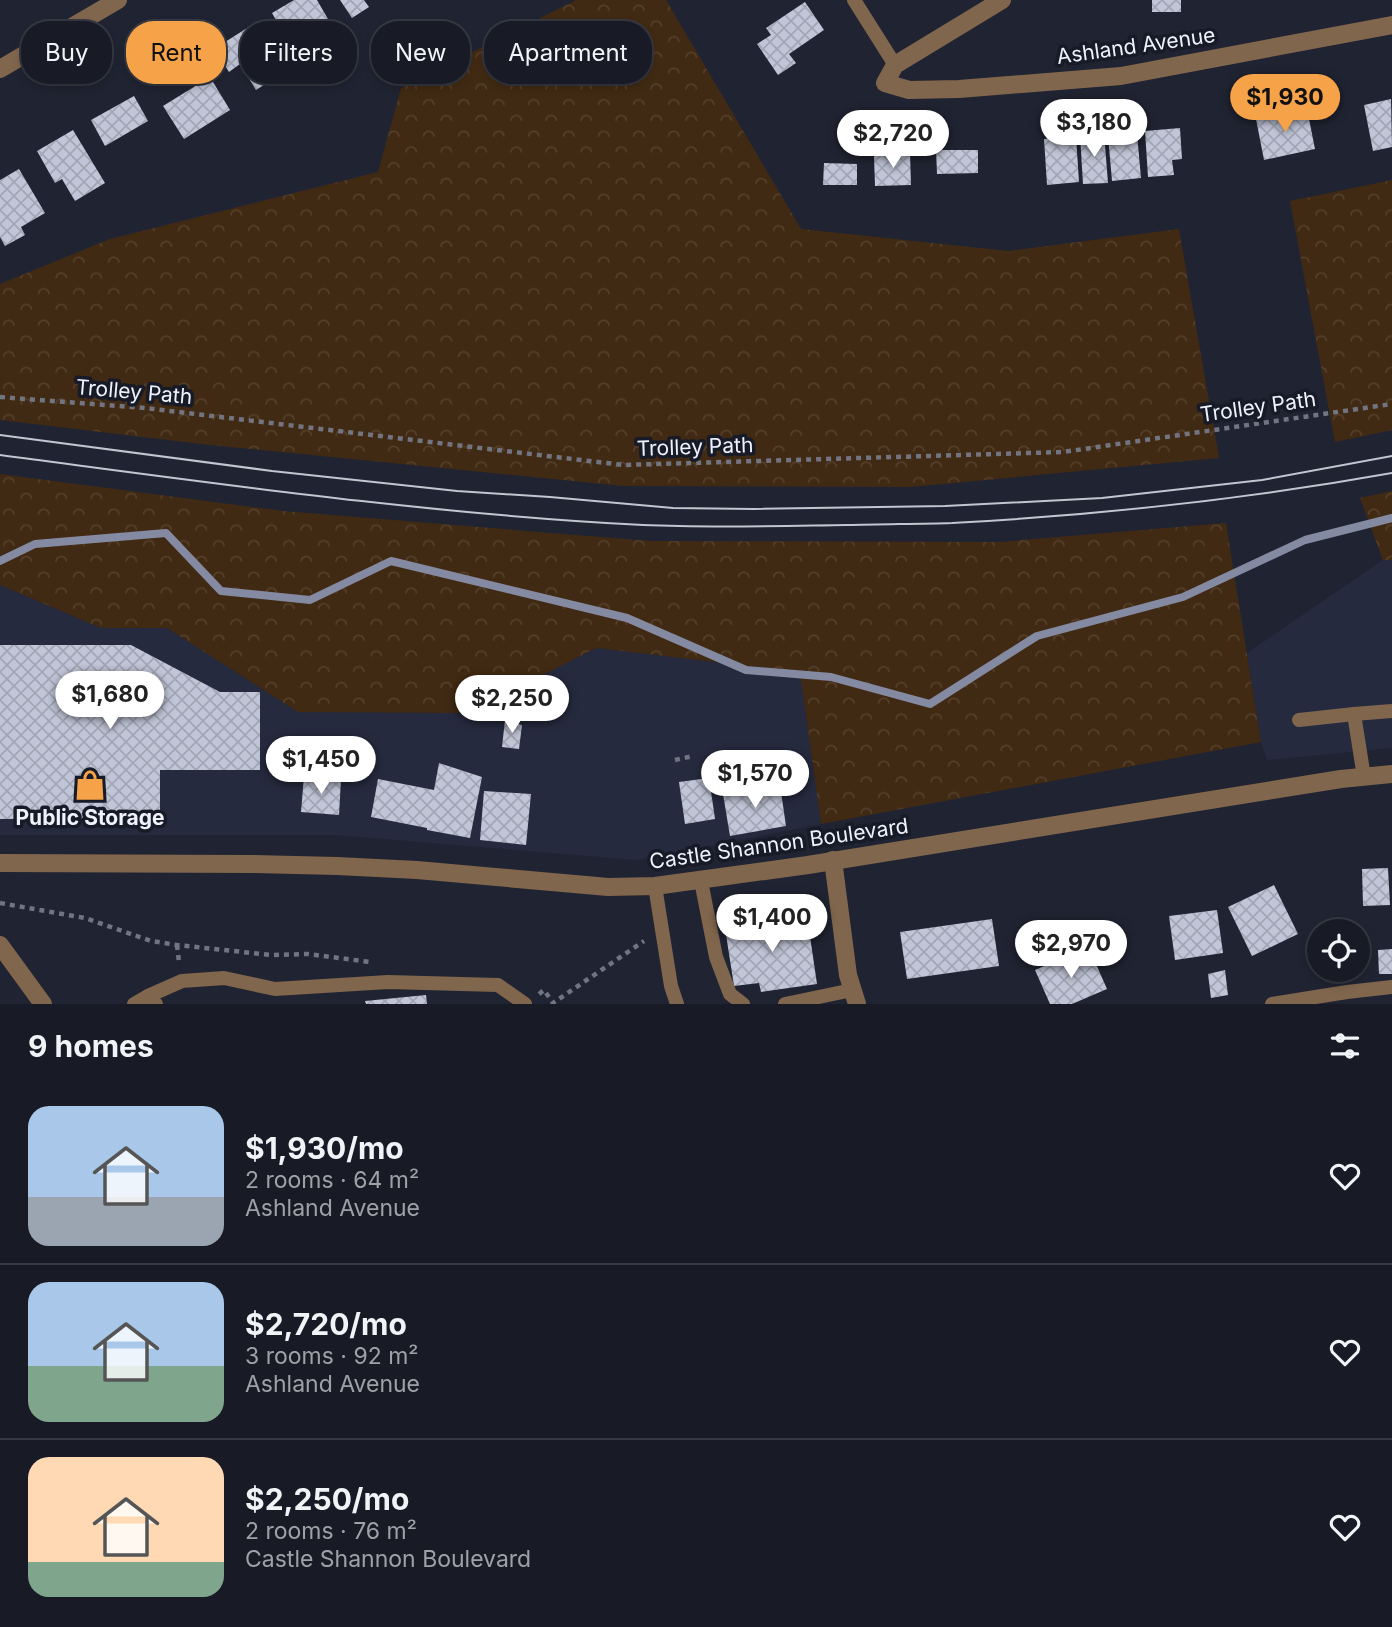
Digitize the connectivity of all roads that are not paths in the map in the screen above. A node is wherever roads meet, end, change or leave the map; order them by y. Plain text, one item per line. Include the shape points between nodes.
1 (118, 0) edge
2 (853, 0) edge
3 (1002, 0) edge
4 (1392, 25) edge
5 (895, 65) junction
6 (0, 69) edge
7 (1392, 711) edge
8 (1354, 714) junction
9 (1298, 720) dead end
10 (1392, 774) edge
11 (1364, 777) junction
12 (834, 860) junction
13 (0, 863) edge
14 (701, 881) junction
15 (655, 886) junction
16 (0, 944) edge
17 (1392, 987) edge
18 (854, 997) edge
19 (152, 1000) edge
20 (525, 1003) edge
21 (43, 1004) edge
22 (134, 1004) edge
23 (677, 1004) edge
24 (743, 1004) edge
25 (785, 1004) edge
26 (1272, 1004) edge

1 - 6 street
2 - 5 lane
3 - 5 street
4 - 5 street, Ashland Avenue via 1121,76 909,90 885,83
7 - 8 lane
8 - 9 lane
8 - 11 lane
10 - 11 street, Castle Shannon Boulevard
11 - 12 street, Castle Shannon Boulevard
12 - 14 street, Castle Shannon Boulevard
12 - 18 street
13 - 15 street, Castle Shannon Boulevard via 337,866 608,887
14 - 15 street, Castle Shannon Boulevard
14 - 24 lane via 716,957 730,994
15 - 23 lane
16 - 21 street
17 - 26 lane
18 - 25 lane
19 - 20 lane via 182,981 224,978 275,989 388,982 498,985
19 - 22 lane

